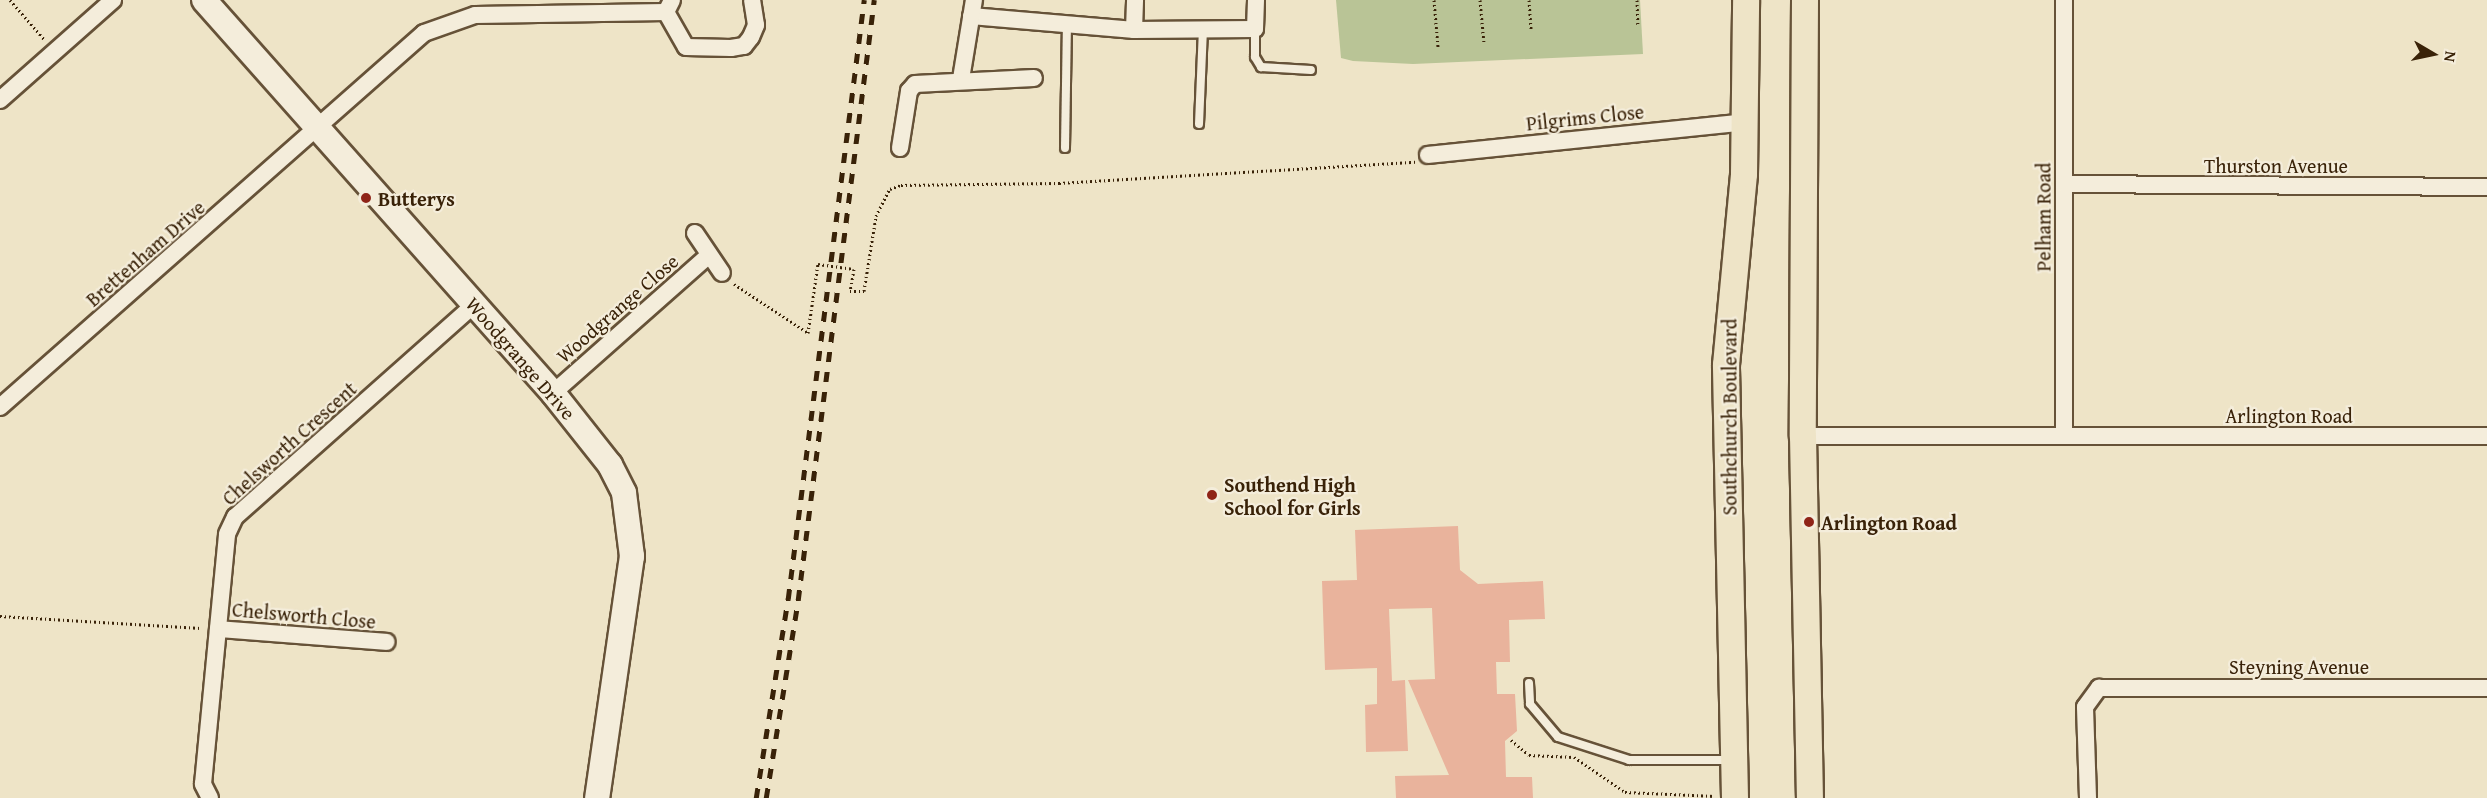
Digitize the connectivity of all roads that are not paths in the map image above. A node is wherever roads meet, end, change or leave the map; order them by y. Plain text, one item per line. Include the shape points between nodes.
1 (113, 0) edge
2 (204, 0) edge
3 (752, 0) edge
4 (1135, 0) edge
5 (1256, 0) edge
6 (1746, 0) edge
7 (1804, 0) edge
8 (2064, 0) edge
9 (669, 6) edge
10 (973, 8) edge
11 (1067, 24) junction
12 (1203, 29) junction
13 (1255, 29) junction
14 (1134, 30) junction
15 (1311, 70) dead end
16 (1034, 78) dead end
17 (961, 79) junction
18 (0, 100) edge
19 (1746, 122) junction
20 (1200, 124) dead end
21 (318, 130) junction
22 (900, 148) dead end
23 (1065, 148) dead end
24 (1428, 155) road end
25 (2064, 184) junction
26 (2487, 187) edge
27 (695, 233) dead end
28 (710, 255) junction
29 (722, 273) road end
30 (475, 304) junction
31 (553, 393) junction
32 (0, 407) edge
33 (2064, 435) junction
34 (1803, 436) junction
35 (2487, 436) edge
36 (218, 629) junction
37 (387, 642) dead end
38 (1529, 683) dead end
39 (2487, 688) edge
40 (1733, 760) junction
41 (1735, 797) edge
42 (210, 798) edge
43 (597, 798) edge
44 (1810, 798) edge
45 (2088, 798) edge

1 - 18 street
2 - 21 street, Woodgrange Drive
3 - 9 street via 756,26 744,46 731,48 687,47
4 - 14 street
5 - 13 street
6 - 19 main road, Southchurch Boulevard
7 - 34 main road
8 - 25 street, Pelham Road
9 - 21 street via 475,15 448,21 424,33
10 - 11 street
10 - 17 street
11 - 14 street
11 - 23 lane
12 - 13 street
12 - 14 street
12 - 20 lane
13 - 15 lane via 1255,57 1261,67
16 - 17 street
17 - 22 street via 915,84 909,91
19 - 24 street, Pilgrims Close
19 - 40 main road, Southchurch Boulevard via 1726,365
21 - 30 street, Woodgrange Drive
21 - 32 street, Brettenham Drive
25 - 26 street, Thurston Avenue
25 - 33 street, Pelham Road
27 - 28 street, Woodgrange Close
28 - 29 street, Woodgrange Close
28 - 31 street, Woodgrange Close
30 - 31 street, Woodgrange Drive
30 - 36 street, Chelsworth Crescent via 235,517 226,534
31 - 43 street, Woodgrange Drive via 610,465 630,527 628,601
33 - 34 street, Arlington Road
33 - 35 street, Arlington Road
34 - 44 main road
36 - 37 street, Chelsworth Close
36 - 42 street, Chelsworth Crescent via 203,784
38 - 40 lane via 1530,704 1558,737 1629,760
39 - 45 street, Steyning Avenue via 2099,688 2085,707
40 - 41 main road, Southchurch Boulevard

